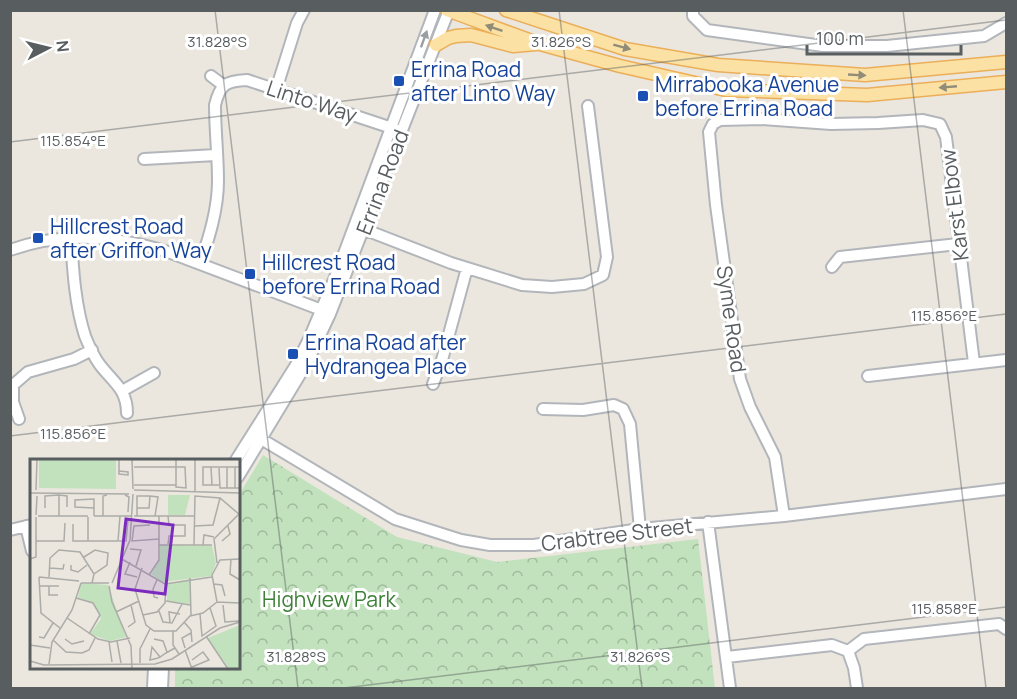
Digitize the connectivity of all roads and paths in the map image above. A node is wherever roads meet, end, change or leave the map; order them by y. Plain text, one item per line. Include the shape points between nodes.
1 (304, 10) edge
2 (435, 10) edge
3 (506, 10) edge
4 (693, 10) edge
5 (448, 11) edge
6 (1006, 23) edge
7 (540, 44) junction
8 (436, 45) junction
9 (1006, 56) edge
10 (1006, 62) edge
11 (980, 66) junction
12 (211, 76) dead end
13 (1006, 82) edge
14 (223, 85) junction
15 (276, 90) junction
16 (588, 106) dead end
17 (720, 120) joint
18 (396, 129) junction
19 (216, 155) junction
20 (144, 159) dead end
21 (359, 227) junction
22 (71, 238) junction
23 (958, 244) junction
24 (10, 250) edge
25 (200, 264) junction
26 (832, 267) dead end
27 (467, 268) junction
28 (326, 312) junction
29 (92, 350) junction
30 (1006, 360) edge
31 (974, 363) junction
32 (154, 373) dead end
33 (868, 376) dead end
34 (433, 384) dead end
35 (122, 391) junction
36 (543, 409) dead end
37 (126, 413) dead end
38 (19, 419) dead end
39 (257, 436) junction
40 (237, 459) edge
41 (240, 473) edge
42 (1006, 489) edge
43 (784, 516) junction
44 (708, 522) junction
45 (29, 525) edge
46 (640, 528) junction
47 (10, 530) edge
48 (1006, 629) edge
49 (848, 651) junction
50 (727, 657) junction
51 (154, 669) edge
52 (164, 669) edge
53 (153, 688) edge
54 (162, 688) edge
55 (730, 688) edge
56 (857, 688) edge

1 - 15 street
18 -> 2 street, Errina Road
3 -> 11 main road via 626,49 718,66 865,75
4 - 6 street via 693,16 708,30 823,46 887,46 984,36
7 -> 5 main road
5 - 8 street, Errina Road
7 - 8 main road via 513,46 471,35 448,38
13 -> 7 main road via 867,95 726,90
8 - 18 street, Errina Road
9 - 11 main road
10 - 11 main road
12 - 14 street
14 - 15 street, Linto Way via 247,80
14 - 19 street via 214,105
15 - 18 street, Linto Way
16 - 27 street via 606,257 603,275 584,284 537,287
17 - 23 street, Karst Elbow via 923,120 940,124 946,137
17 - 43 street, Syme Road via 709,132 740,380 775,457
18 - 21 street, Errina Road
19 - 20 street
19 - 25 street via 217,198
21 - 27 street
21 - 28 street, Errina Road via 336,275
22 - 24 street
22 - 25 street via 93,237 145,245
22 - 29 street via 77,298
23 - 26 street via 840,257
23 - 31 street, Karst Elbow
25 - 28 street
27 - 34 street
28 - 39 street, Errina Road via 307,363
29 - 35 street
29 - 38 street via 28,372 13,385
30 - 31 street
31 - 33 street
32 - 35 street
35 - 37 street
36 - 46 street via 583,410 614,405 623,409 630,424
39 - 40 street, Errina Road
39 - 41 street, Errina Road
39 - 46 street, Crabtree Street via 395,519 461,540 490,545 534,545
42 - 43 street, Crabtree Street
43 - 44 street, Crabtree Street
44 - 46 street, Crabtree Street
44 - 50 street
45 - 47 street
48 - 49 street via 999,624 864,639
49 - 50 street via 832,645
49 - 56 street
50 - 55 street
51 - 53 street
52 - 54 street

